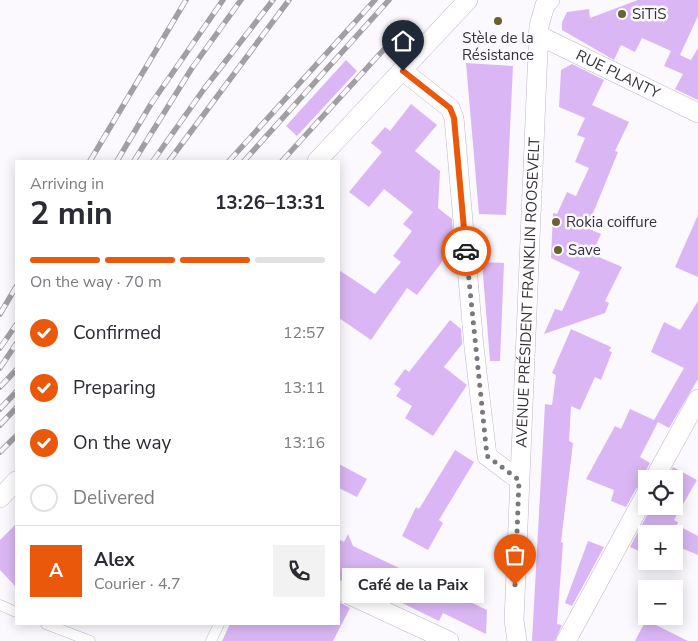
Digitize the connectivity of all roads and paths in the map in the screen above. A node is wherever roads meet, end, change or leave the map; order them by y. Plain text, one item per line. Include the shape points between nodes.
1 (468, 0) edge
2 (548, 2) edge
3 (538, 35) junction
4 (403, 71) junction
5 (698, 112) edge
6 (318, 160) edge
7 (698, 399) edge
8 (659, 470) edge
9 (519, 480) junction
10 (15, 483) edge
11 (0, 498) edge
12 (638, 509) edge
13 (340, 590) edge
14 (0, 606) edge
15 (15, 612) edge
16 (514, 620) junction
17 (49, 625) edge
18 (219, 625) edge
19 (90, 641) edge
20 (211, 641) edge
21 (449, 641) edge
22 (508, 641) edge
23 (517, 641) edge
24 (566, 641) edge

1 - 4 street
2 - 3 street, AVENUE PRÉSIDENT FRANKLIN ROOSEVELT
3 - 5 street, RUE PLANTY
3 - 9 street, AVENUE PRÉSIDENT FRANKLIN ROOSEVELT
4 - 6 street
4 - 9 street via 450,108 454,118 487,456
7 - 8 street
9 - 16 street, AVENUE PRÉSIDENT FRANKLIN ROOSEVELT
10 - 11 street
12 - 24 street
13 - 21 street
14 - 15 lane
16 - 22 street
16 - 23 street, AVENUE PRÉSIDENT FRANKLIN ROOSEVELT
17 - 19 lane
18 - 20 lane

